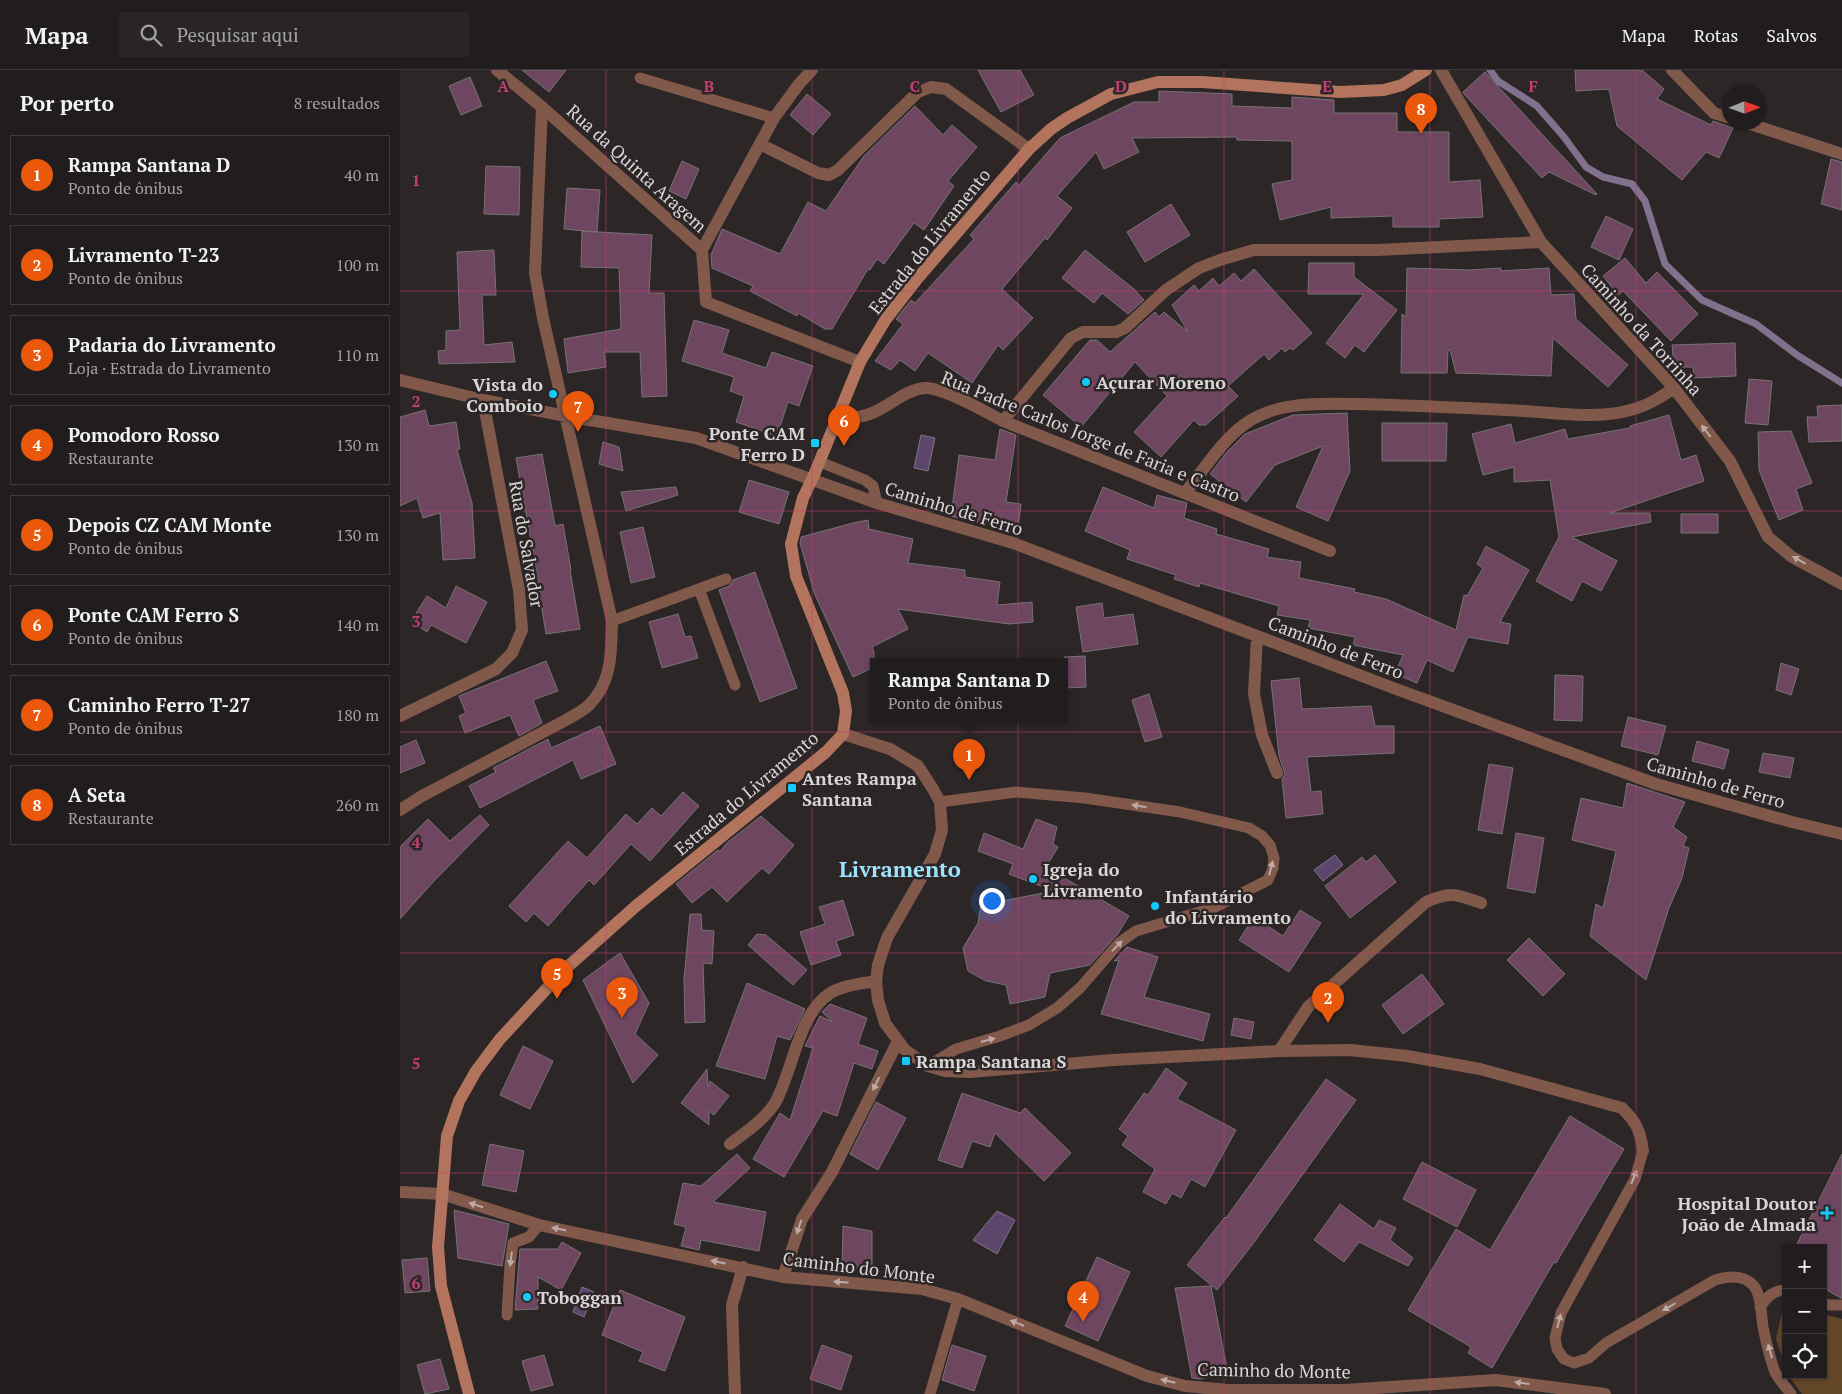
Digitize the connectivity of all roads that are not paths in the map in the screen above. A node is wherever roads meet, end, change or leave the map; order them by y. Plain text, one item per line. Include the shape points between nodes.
1 (497, 70) edge
2 (812, 70) edge
3 (1426, 70) edge
4 (1441, 70) edge
5 (1672, 70) edge
6 (640, 78) dead end
7 (542, 108) junction
8 (1722, 116) edge
9 (774, 118) junction
10 (1767, 130) edge
11 (760, 144) junction
12 (1029, 149) junction
13 (1842, 154) edge
14 (1541, 242) junction
15 (702, 250) junction
16 (860, 362) junction
17 (400, 380) edge
18 (1674, 388) junction
19 (483, 400) junction
20 (839, 413) junction
21 (566, 416) junction
22 (1003, 421) junction
23 (820, 462) junction
24 (817, 479) junction
25 (1185, 493) junction
26 (877, 503) junction
27 (1330, 551) dead end
28 (726, 579) dead end
29 (1842, 584) edge
30 (699, 589) junction
31 (612, 621) junction
32 (1257, 636) junction
33 (735, 685) dead end
34 (400, 716) edge
35 (842, 734) junction
36 (1277, 773) dead end
37 (940, 802) junction
38 (400, 810) edge
39 (1842, 834) edge
40 (1480, 903) dead end
41 (876, 981) junction
42 (898, 1041) junction
43 (1279, 1051) junction
44 (928, 1066) junction
45 (730, 1144) dead end
46 (1642, 1151) joint
47 (400, 1192) edge
48 (442, 1194) junction
49 (539, 1225) junction
50 (743, 1267) junction
51 (783, 1277) junction
52 (1782, 1291) edge
53 (958, 1299) junction
54 (1827, 1304) edge
55 (1842, 1305) edge
56 (1760, 1307) junction
57 (507, 1314) dead end
58 (469, 1394) edge
59 (735, 1394) edge
60 (930, 1394) edge
61 (1605, 1394) edge
62 (1791, 1394) edge

1 - 7 street, Rua da Quinta Aragem
2 - 9 street
3 - 12 street, Estrada do Livramento via 1402,85 1384,90 1340,92 1158,82 1111,94 1067,118
4 - 14 street, Caminho da Torrinha
5 - 8 street via 1714,113
6 - 9 lane
7 - 15 street, Rua da Quinta Aragem
7 - 21 street via 535,273
9 - 11 street
10 - 13 street
11 - 12 street via 818,174 829,175 918,92 931,87 946,89
11 - 15 street
12 - 16 street, Estrada do Livramento via 917,278 886,319
14 - 18 street, Caminho da Torrinha
14 - 22 street via 1377,250 1254,250 1223,259 1199,268 1166,290 1124,328 1116,332 1083,332 1071,338
15 - 16 street, Rua da Quinta Aragem via 706,302
16 - 20 street, Estrada do Livramento
17 - 19 street, Caminho de Ferro
18 - 25 street via 1657,400 1633,410 1594,415 1403,405 1284,407 1244,425
29 -> 18 street, Caminho da Torrinha via 1792,557 1768,537 1730,461
19 - 21 street, Caminho de Ferro
19 - 34 street, Rua do Salvador via 519,590 522,630 512,653 496,669
20 - 22 street, Rua Padre Carlos Jorge de Faria e Castro via 854,417 873,412 915,390 927,388 943,392
20 - 23 street, Estrada do Livramento
21 - 24 street, Caminho de Ferro via 696,438
21 - 31 street
22 - 25 street, Rua Padre Carlos Jorge de Faria e Castro
23 - 24 street, Estrada do Livramento
23 - 26 lane via 865,480 873,486
24 - 26 street, Caminho de Ferro
24 - 35 street, Estrada do Livramento, bridge via 803,498 791,544 792,560 842,693 846,710
25 - 27 street, Rua Padre Carlos Jorge de Faria e Castro
26 - 32 street, Caminho de Ferro via 1014,543
28 - 30 lane
30 - 31 lane
30 - 33 lane
31 - 38 street via 610,668 589,705
32 - 36 street via 1254,694 1262,735
32 - 39 street, Caminho de Ferro via 1656,784
35 - 37 street via 890,749 918,766
35 - 48 street, Estrada do Livramento via 826,752 636,906 571,964 500,1039 459,1101 448,1136
37 - 41 street via 942,830 935,854 887,938
44 -> 37 lane via 956,1049 1030,1025 1080,988 1119,943 1136,931 1214,908 1268,880 1274,858 1270,845 1249,828 1180,812 1023,792
40 - 43 street via 1456,894 1440,895 1426,902 1308,1007
41 - 42 street via 886,1023
41 - 45 street via 849,986 817,1004 808,1016 774,1103 763,1118
42 - 44 street
42 -> 51 street via 832,1172 802,1219
43 - 44 street via 970,1072 945,1071
43 - 46 street via 1350,1050 1407,1056 1480,1069 1587,1097 1622,1108 1635,1120
56 -> 46 lane via 1753,1285 1738,1276 1726,1276 1606,1343 1588,1358 1574,1362 1564,1359 1555,1338 1561,1313 1635,1179
47 - 48 street, Caminho do Monte
49 -> 48 street, Caminho do Monte
48 - 58 street, Estrada do Livramento via 438,1247 441,1286
50 -> 49 street, Caminho do Monte
49 -> 57 lane via 529,1237 513,1243
50 - 51 street, Caminho do Monte
50 - 59 street via 732,1305
53 -> 51 street, Caminho do Monte via 922,1289
52 - 56 lane via 1774,1292
53 - 60 lane
61 -> 53 street, Caminho do Monte via 1496,1380 1345,1390 1228,1390 1186,1386 1147,1376
54 - 55 lane
62 -> 56 lane via 1776,1372

